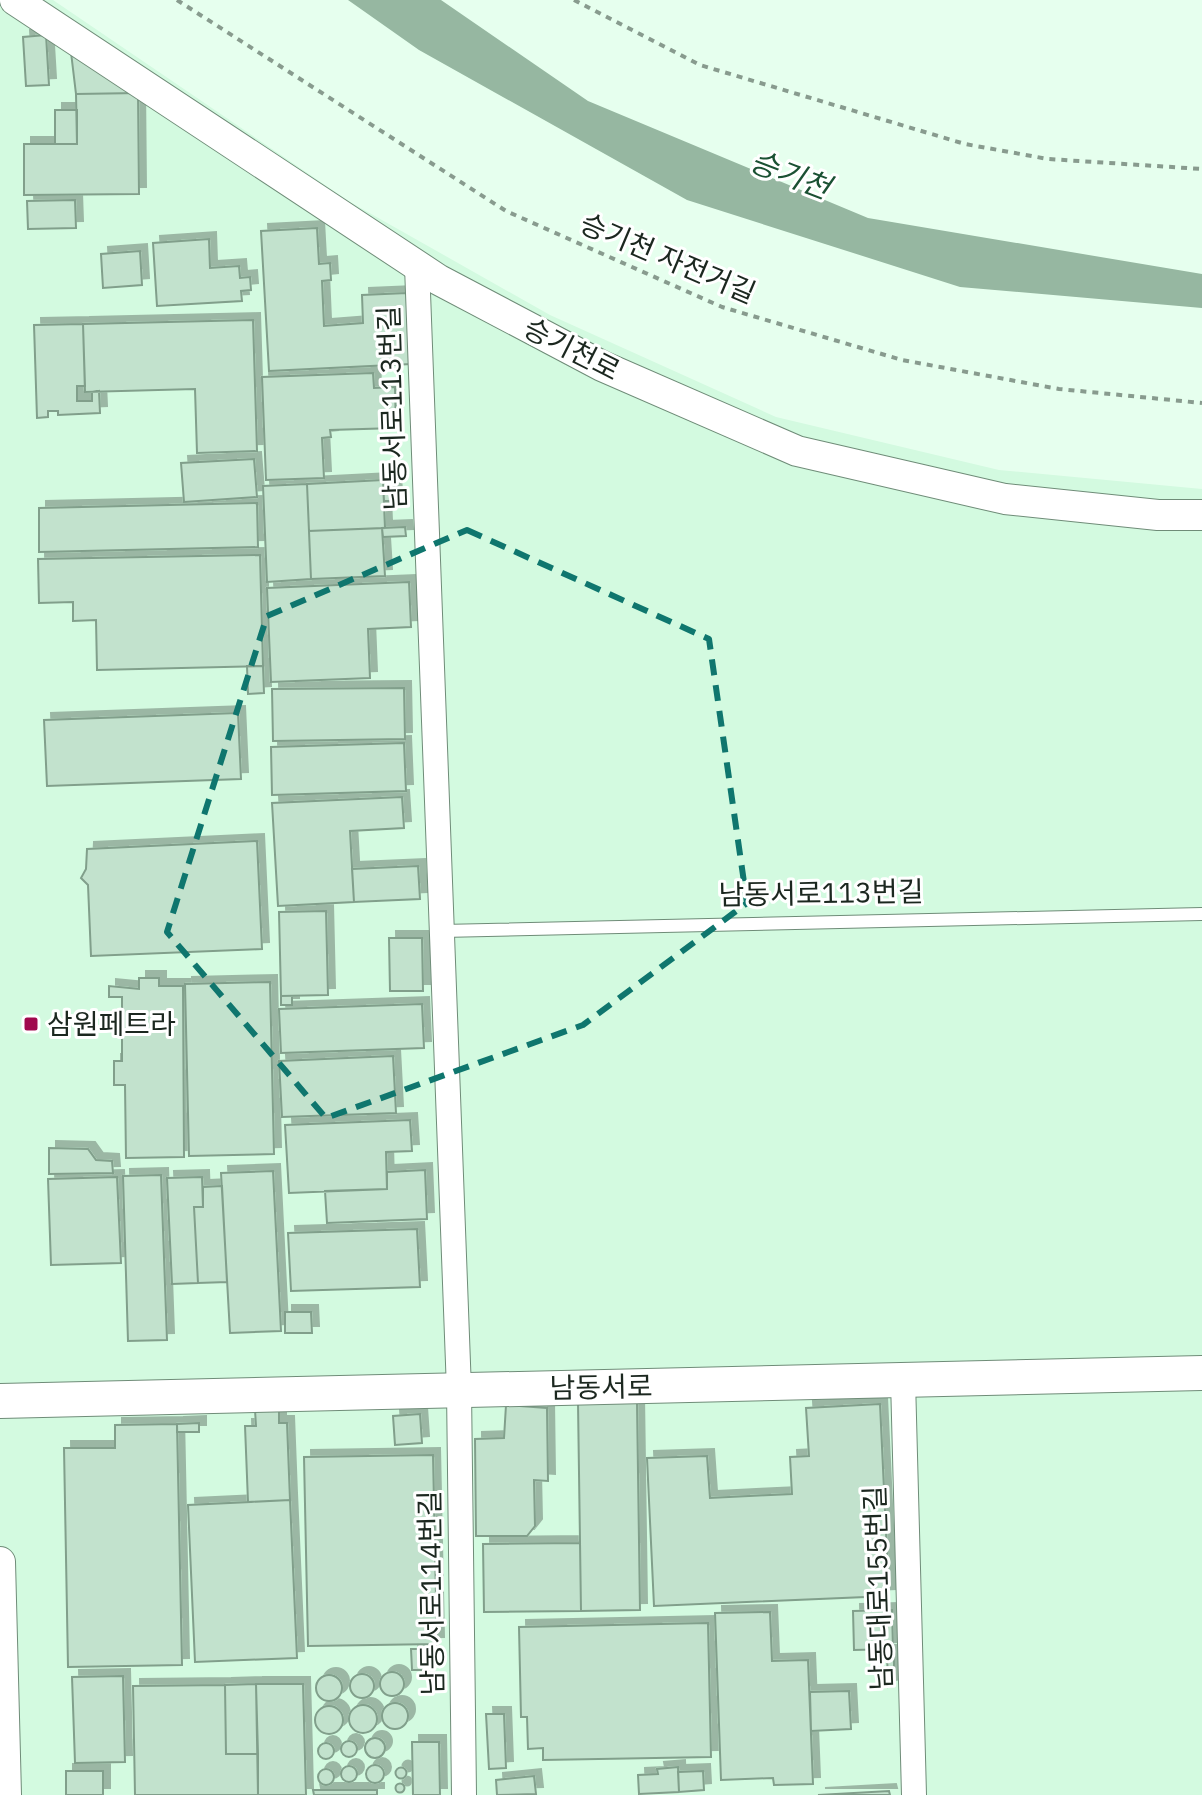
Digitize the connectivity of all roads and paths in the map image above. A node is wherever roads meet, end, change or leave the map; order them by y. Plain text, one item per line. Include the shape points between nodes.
1 (15, 0) edge
2 (177, 0) edge
3 (574, 0) edge
4 (1202, 169) edge
5 (417, 266) junction
6 (1202, 403) edge
7 (1202, 515) edge
8 (1202, 914) edge
9 (442, 931) junction
10 (1202, 1373) edge
11 (903, 1380) junction
12 (459, 1390) junction
13 (0, 1401) edge
14 (0, 1562) edge
15 (6, 1795) edge
16 (464, 1795) edge
17 (914, 1795) edge

1 - 5 street, 승기천로
2 - 6 path, 승기천 자전거길 via 506,211 722,307 902,360 1059,389
3 - 4 path via 700,65 965,144 1048,159
5 - 7 street, 승기천로 via 602,366 797,451 1005,499
5 - 9 street, 남동서로113번길
8 - 9 lane, 남동서로113번길
9 - 12 street, 남동서로113번길
10 - 11 main road, 남동서로
11 - 12 main road, 남동서로
11 - 17 street, 남동대로155번길
12 - 13 main road, 남동서로
12 - 16 street, 남동서로114번길
14 - 15 street

